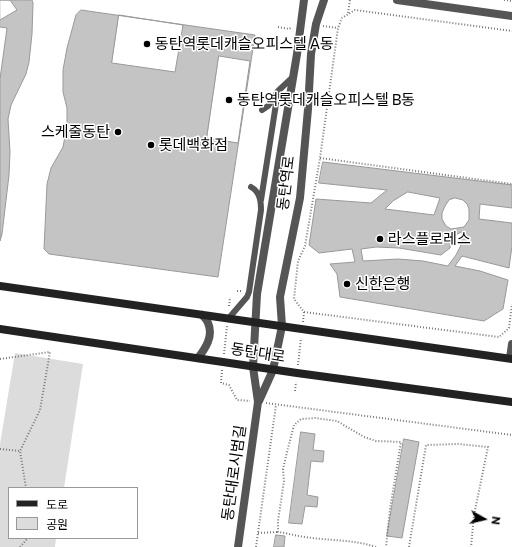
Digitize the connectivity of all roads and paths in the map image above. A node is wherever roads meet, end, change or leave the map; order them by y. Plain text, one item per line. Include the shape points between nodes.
1 (304, 0) edge
2 (324, 0) edge
3 (350, 0) edge
4 (397, 0) edge
5 (504, 0) edge
6 (512, 1) edge
7 (348, 13) junction
8 (512, 16) edge
9 (512, 31) edge
10 (297, 54) junction
11 (311, 54) junction
12 (294, 76) junction
13 (278, 91) junction
14 (262, 110) dead end
15 (320, 158) junction
16 (512, 184) edge
17 (251, 188) dead end
18 (261, 200) junction
19 (0, 286) edge
20 (236, 291) dead end
21 (241, 291) dead end
22 (230, 297) dead end
23 (289, 298) dead end
24 (294, 299) junction
25 (512, 304) edge
26 (202, 315) junction
27 (228, 319) junction
28 (255, 322) junction
29 (282, 326) junction
30 (509, 328) junction
31 (0, 329) edge
32 (302, 329) junction
33 (512, 329) edge
34 (512, 344) edge
35 (198, 358) junction
36 (0, 359) edge
37 (511, 359) edge
38 (223, 362) junction
39 (253, 367) junction
40 (273, 370) junction
41 (297, 373) junction
42 (295, 390) dead end
43 (243, 400) dead end
44 (258, 402) junction
45 (512, 402) edge
46 (512, 435) edge
47 (0, 449) edge
48 (20, 451) junction
49 (26, 487) edge
50 (278, 532) junction
51 (258, 533) junction
52 (27, 539) edge
53 (20, 547) edge
54 (238, 547) edge
55 (256, 547) edge
56 (376, 547) edge
57 (386, 547) edge
58 (409, 547) edge
59 (471, 547) edge

1 - 10 street, 동탄대로시범길
2 - 11 street, 동탄역로 via 316,24
3 - 7 path
4 - 8 street
5 - 6 path
7 - 9 path via 354,10
7 - 15 path via 342,18 338,28
10 - 11 street
10 - 12 street, 동탄대로시범길
11 - 29 street, 동탄역로 via 300,198 280,297
12 - 13 lane
12 - 28 street, 동탄대로시범길 via 257,294
13 - 14 lane via 268,106
13 - 18 lane
15 - 16 path
15 - 24 path via 305,246 298,261
17 - 18 lane via 258,193
18 - 27 lane via 249,292
19 - 26 main road, 동탄대로
20 - 21 path
22 - 27 path
23 - 24 path
24 - 30 path via 304,312 499,337
25 - 30 path
26 - 27 main road, 동탄대로
26 - 35 street via 208,323 210,334 206,347
27 - 28 main road, 동탄대로
27 - 38 path
28 - 29 main road, 동탄대로
28 - 39 street, 동탄대로시범길
29 - 32 main road, 동탄대로
29 - 40 street, 동탄역로
30 - 33 path
31 - 35 main road, 동탄대로
32 - 37 main road, 동탄대로
32 - 41 path
34 - 37 street
35 - 38 main road, 동탄대로
36 - 48 path via 50,352 40,410
38 - 39 main road, 동탄대로
38 - 43 path via 221,383 229,385 237,400
39 - 40 main road, 동탄대로
39 - 44 street, 동탄대로시범길
40 - 41 main road, 동탄대로
40 - 44 street, 동탄대로시범길
41 - 42 path
41 - 45 main road, 동탄대로
44 - 54 street, 동탄대로시범길
46 - 51 path via 276,405
47 - 48 path
48 - 49 path
50 - 51 path
50 - 56 path
50 - 57 path via 284,469 294,425 301,419 337,421 376,441 401,442
51 - 55 path
52 - 53 path
58 - 59 path via 426,445 458,444 488,447 474,515

